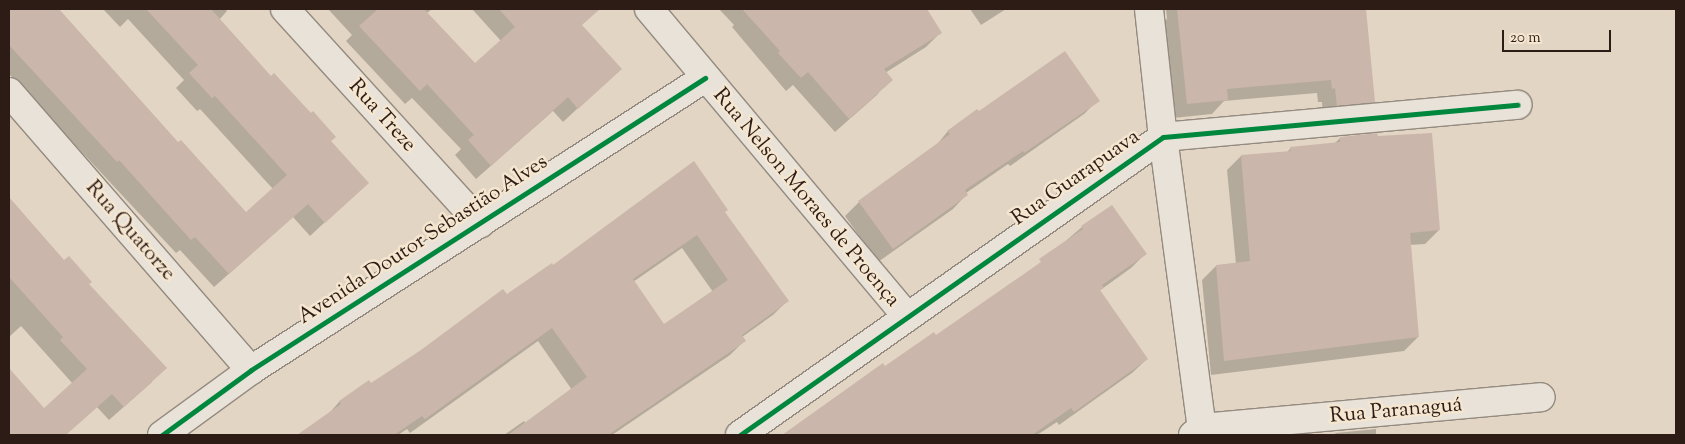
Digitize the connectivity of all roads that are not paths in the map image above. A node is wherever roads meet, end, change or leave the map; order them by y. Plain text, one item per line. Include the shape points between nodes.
1 (285, 9) edge
2 (649, 9) edge
3 (1149, 9) edge
4 (705, 78) junction
5 (9, 92) edge
6 (1518, 105) dead end
7 (1163, 136) junction
8 (480, 223) junction
9 (907, 318) junction
10 (251, 370) junction
11 (1541, 397) dead end
12 (1200, 433) edge
13 (162, 435) edge
14 (740, 435) edge

1 - 8 street, Rua Treze
2 - 4 street, Rua Nelson Moraes de Proença
3 - 7 street
4 - 8 street, Avenida Doutor Sebastião Alves
4 - 9 street, Rua Nelson Moraes de Proença
5 - 10 street, Rua Quatorze
6 - 7 street, Rua Guarapuava
7 - 9 street, Rua Guarapuava
7 - 12 street
8 - 10 street, Avenida Doutor Sebastião Alves
9 - 14 street, Rua Guarapuava
10 - 13 street, Avenida Doutor Sebastião Alves
11 - 12 street, Rua Paranaguá

